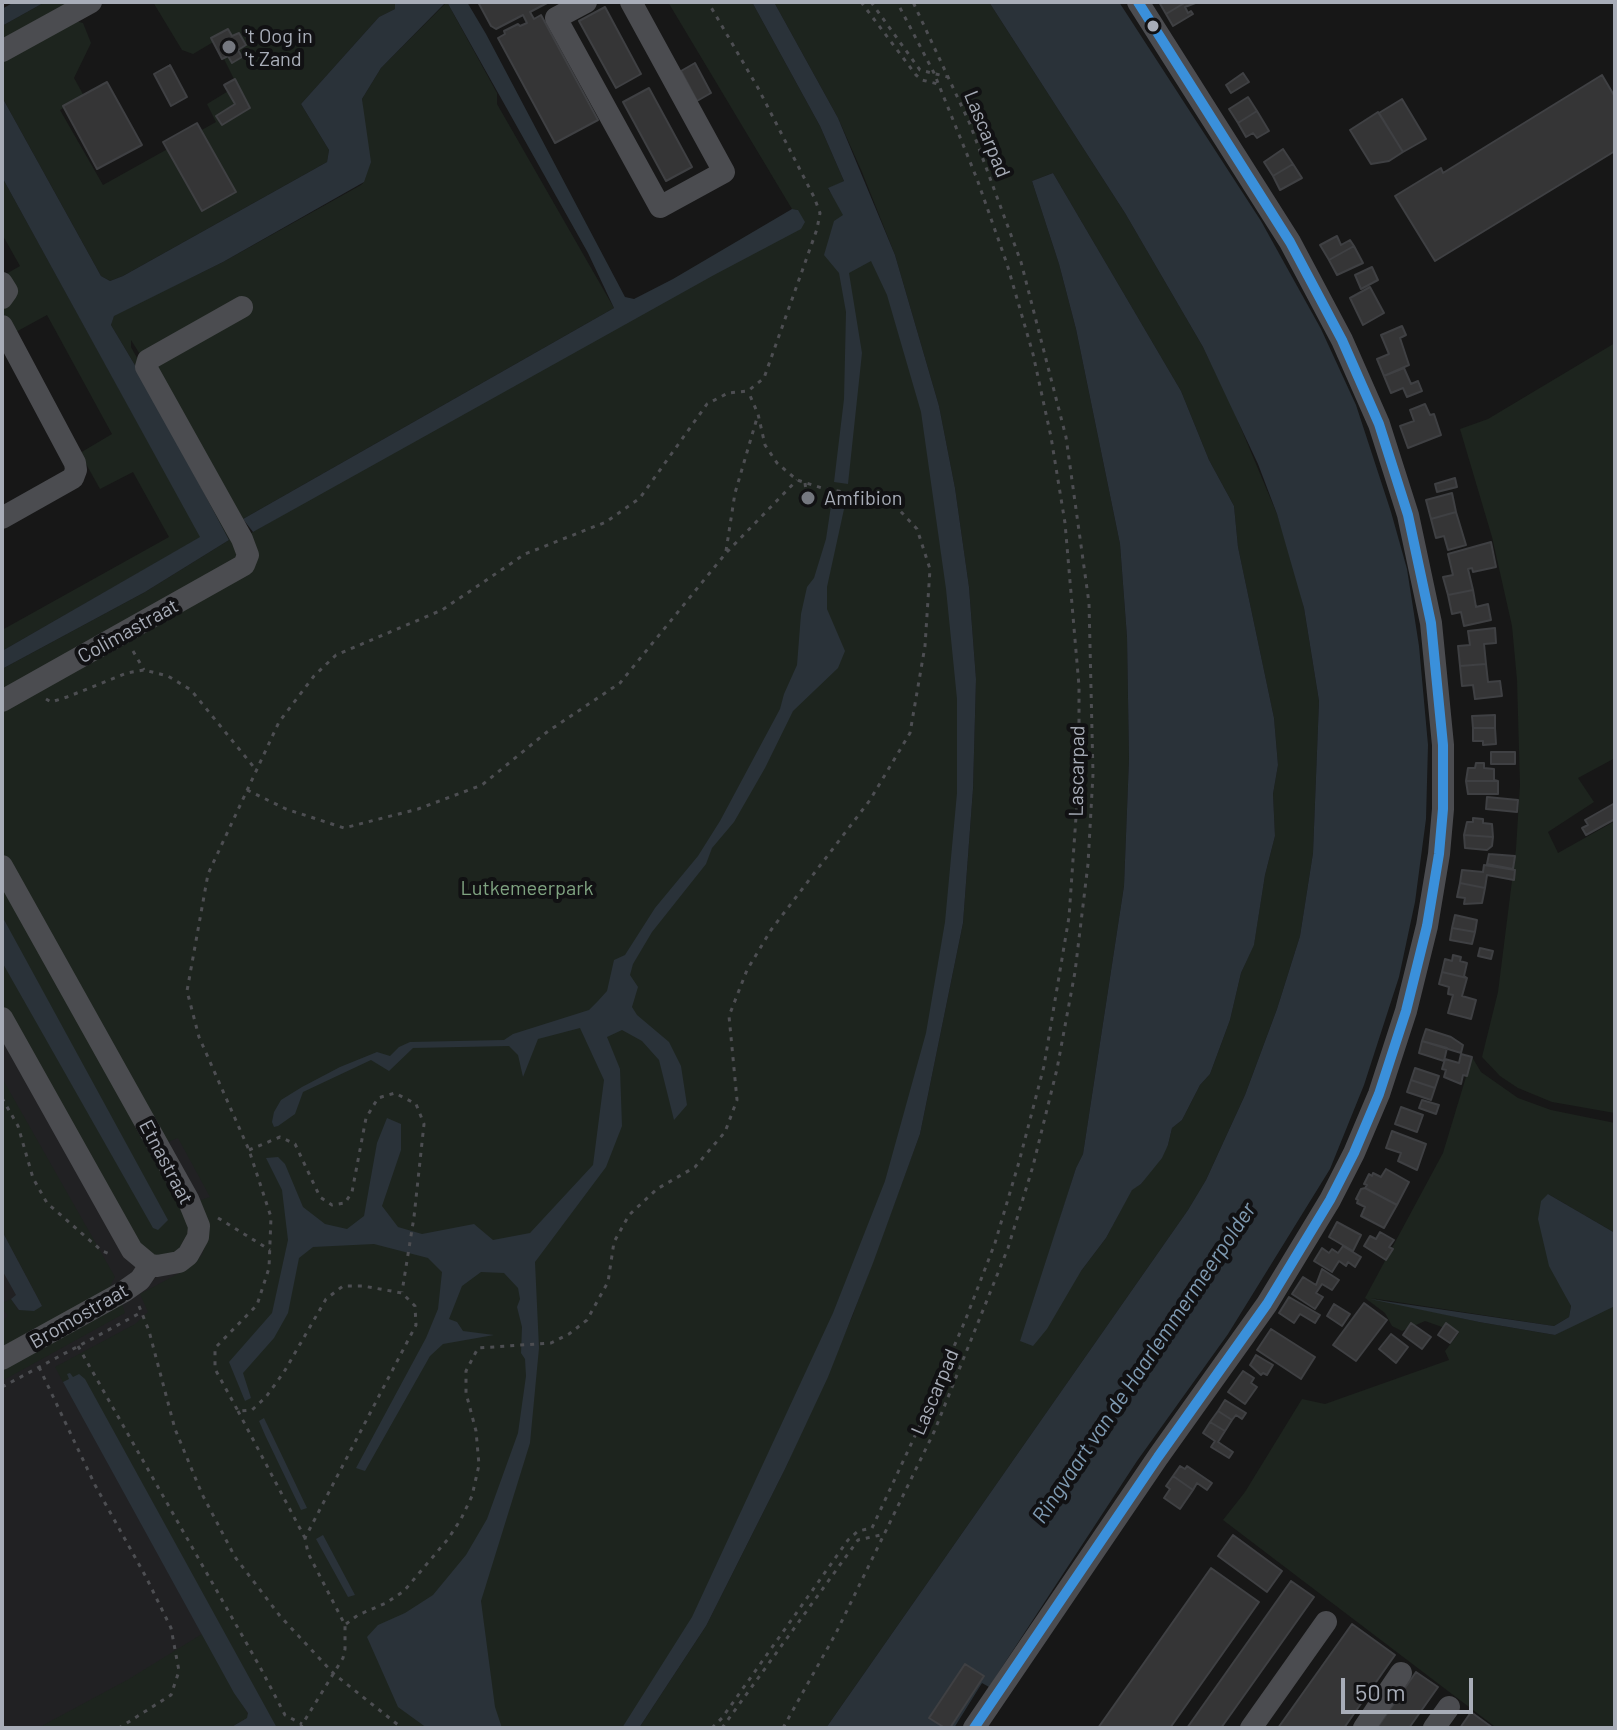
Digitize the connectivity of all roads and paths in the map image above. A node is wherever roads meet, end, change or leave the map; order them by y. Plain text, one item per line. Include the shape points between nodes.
1 (91, 2) edge
2 (586, 2) edge
3 (631, 2) edge
4 (708, 2) edge
5 (861, 2) edge
6 (871, 2) edge
7 (897, 2) edge
8 (913, 2) edge
9 (1138, 2) edge
10 (2, 51) edge
11 (934, 73) junction
12 (949, 77) junction
13 (938, 84) junction
14 (2, 283) edge
15 (2, 298) edge
16 (242, 307) dead end
17 (2, 326) edge
18 (748, 391) junction
19 (758, 414) junction
20 (797, 480) junction
21 (805, 483) junction
22 (807, 498) dead end
23 (2, 518) edge
24 (726, 553) junction
25 (122, 634) junction
26 (144, 670) junction
27 (25, 688) junction
28 (2, 701) edge
29 (257, 771) junction
30 (247, 790) junction
31 (2, 866) edge
32 (2, 1018) edge
33 (2, 1098) edge
34 (249, 1150) junction
35 (188, 1199) junction
36 (270, 1250) junction
37 (112, 1254) dead end
38 (150, 1265) junction
39 (402, 1293) junction
40 (78, 1346) junction
41 (2, 1359) edge
42 (39, 1367) junction
43 (2, 1387) edge
44 (238, 1411) junction
45 (872, 1528) junction
46 (885, 1534) junction
47 (305, 1538) junction
48 (867, 1538) junction
49 (1326, 1622) dead end
50 (345, 1625) junction
51 (1401, 1673) dead end
52 (334, 1674) junction
53 (1449, 1707) dead end
54 (301, 1726) edge
55 (119, 1728) edge
56 (402, 1728) edge
57 (712, 1728) edge
58 (722, 1728) edge
59 (783, 1728) edge
60 (974, 1728) edge
61 (1251, 1728) edge
62 (1364, 1728) edge
63 (1434, 1728) edge

1 - 10 street
2 - 3 street via 556,18 660,207 724,172
4 - 18 path via 820,213 764,378
5 - 13 path via 916,75
6 - 11 path via 920,70
7 - 11 path
8 - 12 path, Lascarpad
9 - 60 street via 1290,242 1379,424 1408,515 1431,623 1443,745 1439,854 1401,1025 1379,1094 1336,1188 1267,1304
11 - 12 path
11 - 13 path
12 - 46 path, Lascarpad via 1021,262 1066,437 1089,603 1093,774 1075,972 1033,1166 977,1326
13 - 45 path via 1007,264 1051,437 1074,604 1079,774 1062,970 1019,1162 965,1321
14 - 15 street via 7,291
16 - 25 street, Colimastraat via 148,360 146,367 248,555 244,565
17 - 23 street via 76,470 73,478
18 - 19 path
18 - 29 path via 728,393 707,404 640,498 606,522 525,554 442,610 336,655 279,722
19 - 20 path via 765,445
19 - 24 path via 735,493
20 - 21 path
20 - 24 path
21 - 22 path
21 - 50 path via 891,501 917,529 930,569 925,646 910,733 870,800 771,930 747,970 729,1016 737,1100 725,1132 695,1167 657,1189 629,1215 614,1242 608,1282 587,1320 551,1343 478,1348 466,1371 466,1393 479,1465 461,1519 404,1591
24 - 30 path via 620,683 482,785 344,828
25 - 26 path
25 - 27 street, Colimastraat
26 - 27 path via 51,702
26 - 29 path via 191,690
27 - 28 street, Colimastraat
29 - 30 path
30 - 34 path via 208,874 187,991 199,1037
31 - 35 street, Etnastraat
32 - 38 street via 124,1238
33 - 37 path via 47,1203
34 - 36 path via 271,1217
34 - 39 path via 280,1137 295,1144 320,1197 332,1205 345,1203 352,1192 366,1118 378,1098 395,1093 416,1104 424,1124
35 - 36 path
35 - 38 street, Etnastraat via 199,1226 193,1249 179,1262
36 - 44 path via 257,1305 215,1348 215,1369
38 - 41 street, Bromostraat via 123,1292
39 - 44 path via 343,1286 326,1299 266,1397 252,1410
39 - 47 path via 415,1306 416,1325
40 - 42 path, Bromostraat
40 - 52 path, Bromostraat via 142,1312 175,1429 235,1557
40 - 54 path via 285,1715
42 - 43 path, Bromostraat
42 - 55 path via 171,1628 179,1671 171,1695
44 - 47 path
45 - 48 path
45 - 57 path via 848,1540
46 - 48 path
46 - 59 path, Lascarpad
47 - 50 path
48 - 58 path via 858,1540
49 - 61 street
50 - 52 path via 343,1658
51 - 62 street
52 - 54 path
52 - 56 path
53 - 63 street

